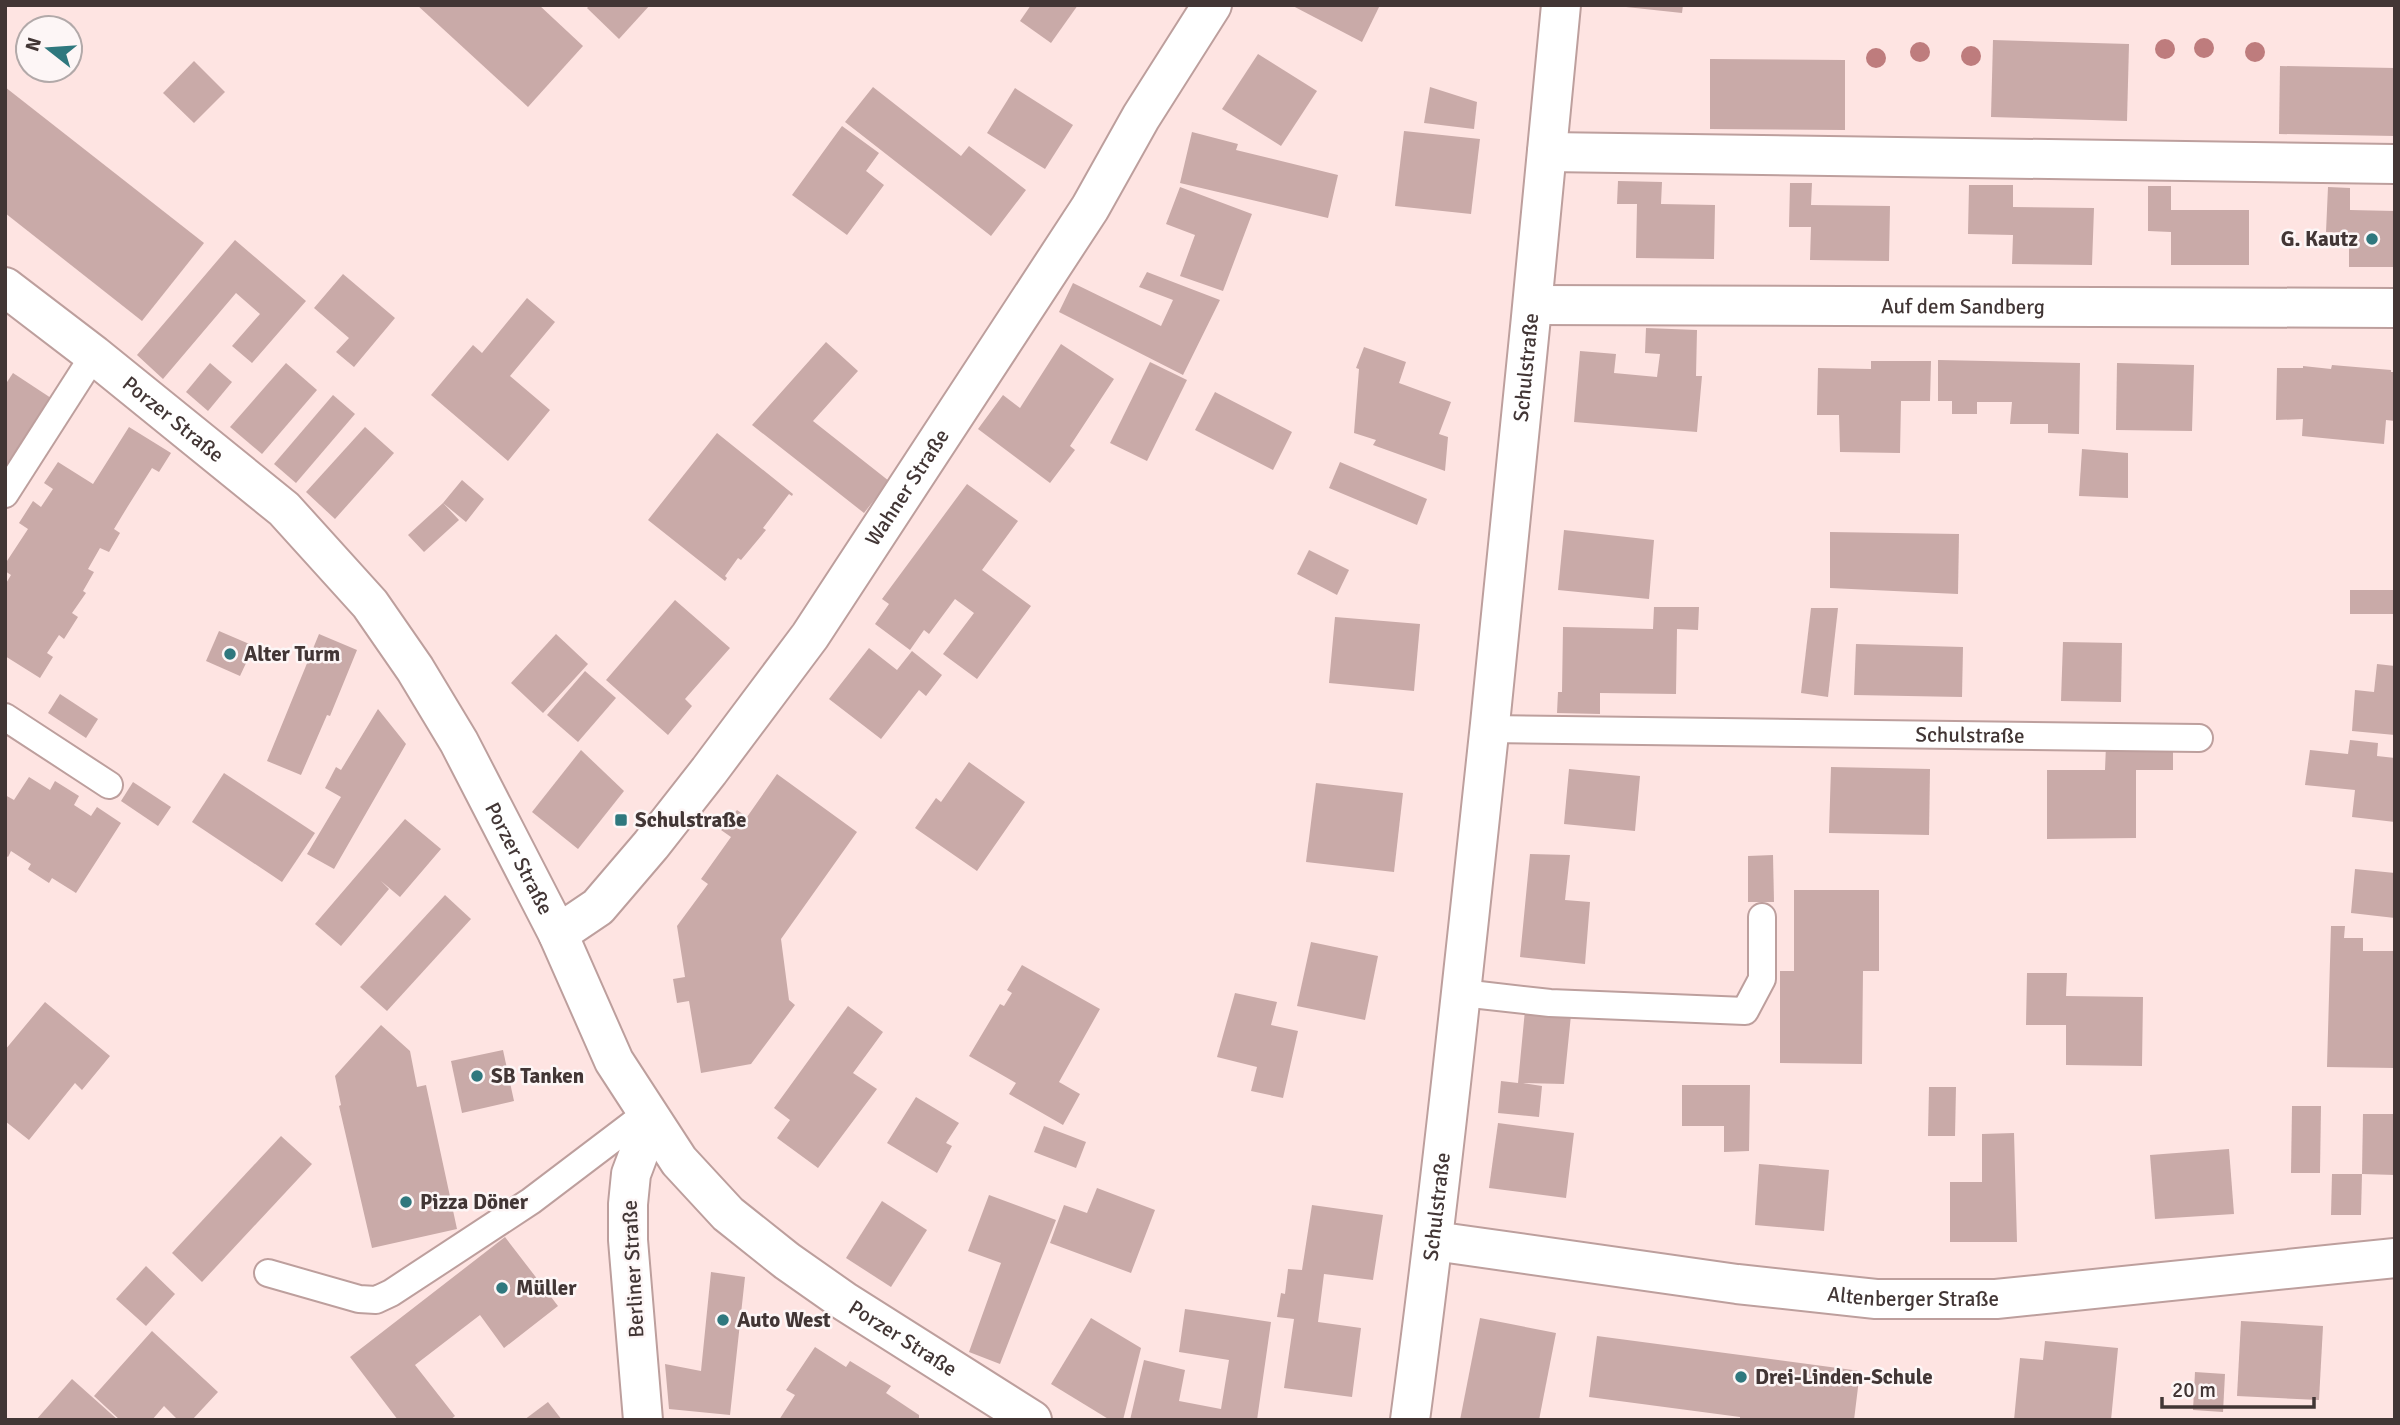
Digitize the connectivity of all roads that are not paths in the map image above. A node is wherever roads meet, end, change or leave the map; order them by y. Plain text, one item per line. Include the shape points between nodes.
1 (1212, 5) edge
2 (1560, 5) edge
3 (1547, 152) junction
4 (2395, 164) edge
5 (5, 286) edge
6 (1533, 305) junction
7 (2395, 308) edge
8 (94, 355) junction
9 (5, 494) edge
10 (5, 716) edge
11 (1489, 729) junction
12 (2199, 738) dead end
13 (109, 785) dead end
14 (1762, 917) dead end
15 (558, 934) junction
16 (1462, 993) junction
17 (651, 1119) junction
18 (1434, 1241) junction
19 (2395, 1258) edge
20 (268, 1273) dead end
21 (643, 1420) edge
22 (1032, 1420) edge
23 (1410, 1420) edge

1 - 15 street, Wahner Straße via 1090,208 810,636 651,845 598,907
2 - 3 street, Schulstraße
3 - 4 street
3 - 6 street, Schulstraße
5 - 8 street, Porzer Straße
6 - 7 street, Auf dem Sandberg
6 - 11 street, Schulstraße
8 - 9 lane
8 - 15 street, Porzer Straße via 284,509 370,604 459,742
10 - 13 lane
11 - 12 lane, Schulstraße
11 - 16 street, Schulstraße
14 - 16 lane via 1762,979 1745,1011 1550,1003
15 - 17 street, Porzer Straße via 614,1061
16 - 18 street, Schulstraße
17 - 20 lane via 376,1300
17 - 21 street, Berliner Straße via 631,1174 628,1204
17 - 22 street, Porzer Straße via 679,1161 728,1214 787,1261
18 - 19 street, Altenberger Straße via 1876,1299 1996,1299
18 - 23 street, Schulstraße

